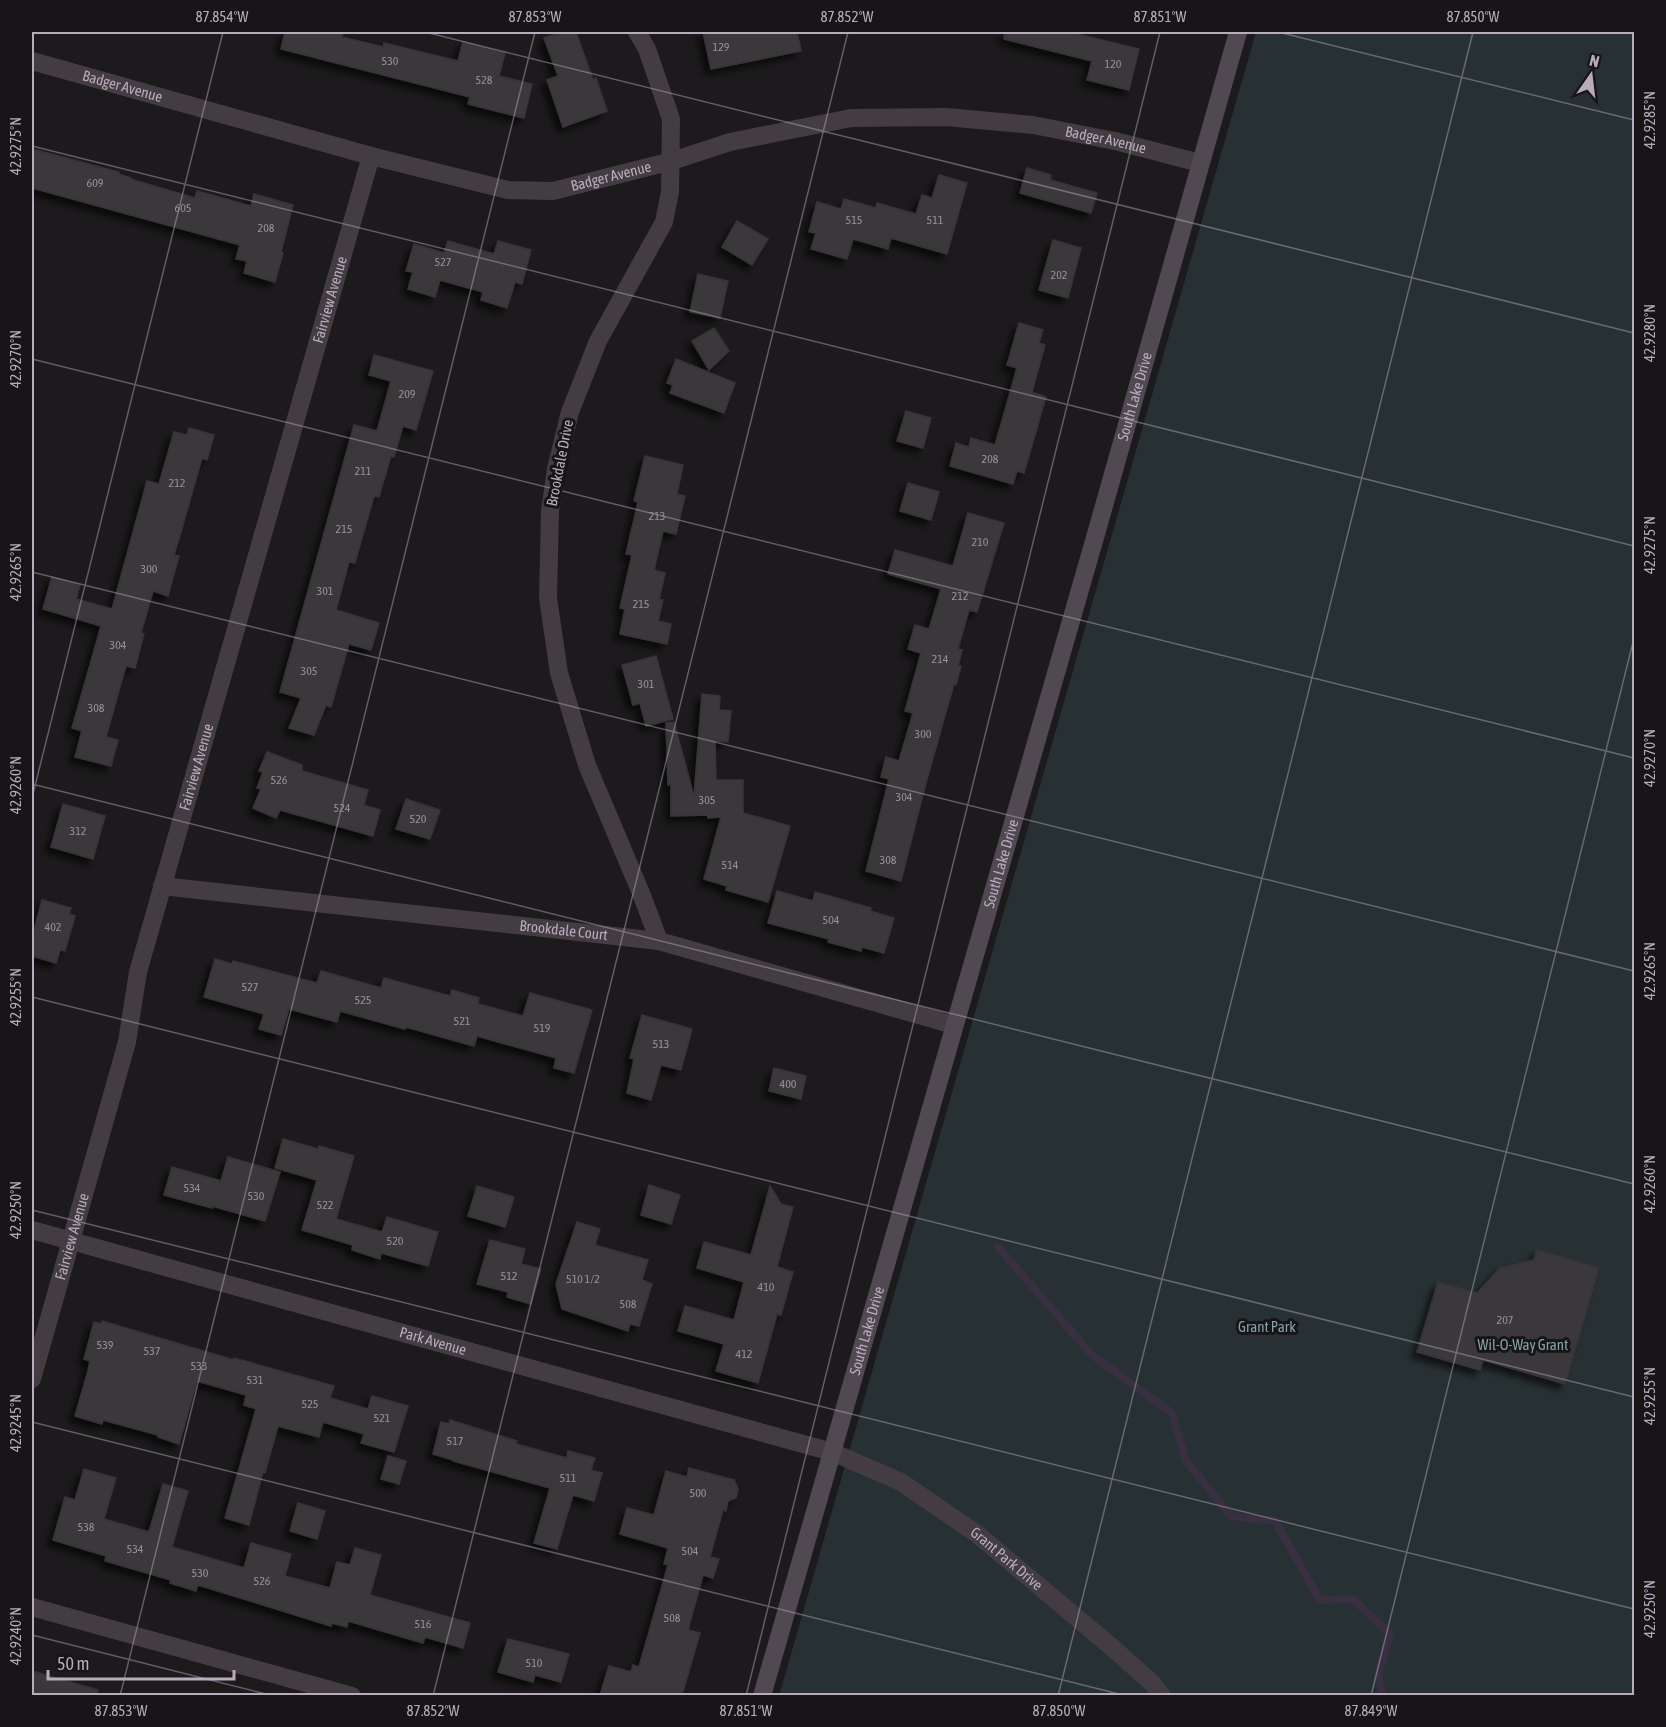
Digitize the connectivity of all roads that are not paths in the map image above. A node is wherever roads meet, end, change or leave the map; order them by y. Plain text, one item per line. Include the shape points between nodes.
1 (637, 32) edge
2 (1238, 32) edge
3 (32, 61) edge
4 (371, 156) junction
5 (672, 161) junction
6 (1200, 163) junction
7 (162, 886) junction
8 (659, 941) junction
9 (954, 1025) junction
10 (32, 1230) edge
11 (71, 1241) junction
12 (32, 1379) edge
13 (832, 1452) junction
14 (32, 1607) edge
15 (352, 1695) edge
16 (762, 1695) edge
17 (1162, 1695) edge

1 - 5 street, Brookdale Drive via 647,49 671,119
2 - 6 street, South Lake Drive
3 - 4 street, Badger Avenue
4 - 5 street, Badger Avenue via 508,190 553,191
4 - 7 street, Fairview Avenue
5 - 6 street, Badger Avenue via 730,142 850,118 946,117 1033,125
5 - 8 street, Brookdale Drive via 664,222 598,341 570,412 550,511 548,598 559,673 587,765
6 - 9 street, South Lake Drive
7 - 8 street, Brookdale Court
7 - 11 street, Fairview Avenue via 138,972 127,1042
8 - 9 street, Brookdale Court
9 - 13 street, South Lake Drive
10 - 11 street, Park Avenue
11 - 12 street, Fairview Avenue
11 - 13 street, Park Avenue
13 - 16 street, South Lake Drive
13 - 17 street, Grant Park Drive via 901,1482 977,1534 1114,1649
14 - 15 street

